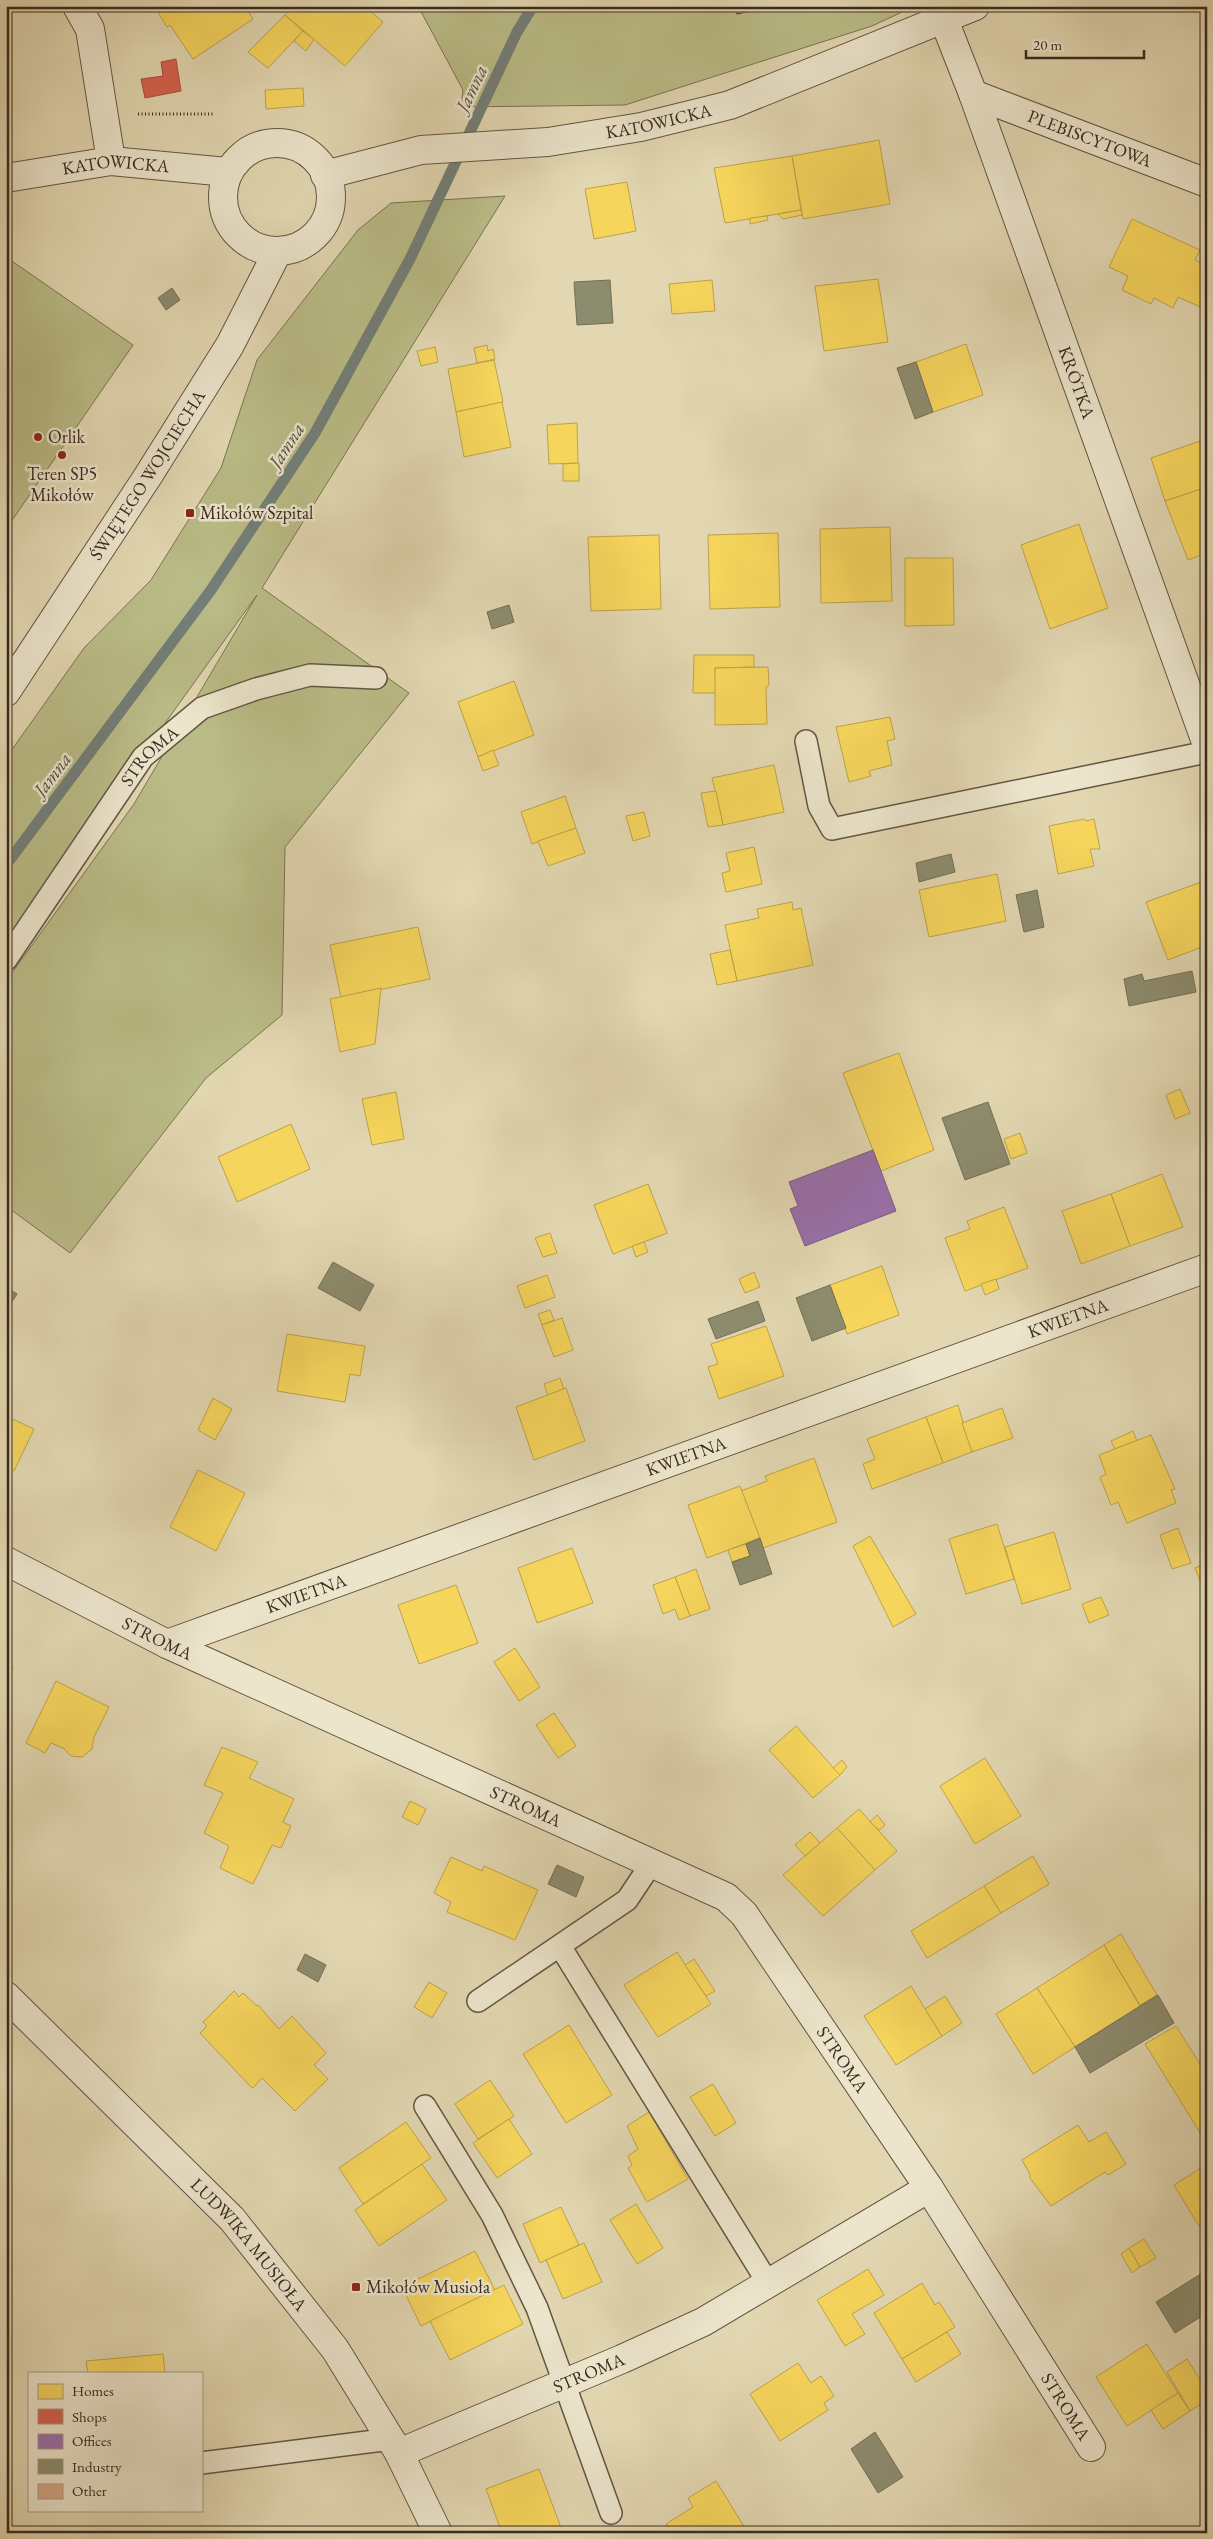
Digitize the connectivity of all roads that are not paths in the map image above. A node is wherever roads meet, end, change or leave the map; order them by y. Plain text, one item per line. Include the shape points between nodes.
1 (76, 6) edge
2 (975, 6) edge
3 (944, 20) junction
4 (973, 94) junction
5 (112, 161) junction
6 (227, 172) junction
7 (326, 175) junction
8 (6, 178) edge
9 (1207, 183) edge
10 (278, 251) junction
11 (376, 678) dead end
12 (6, 692) edge
13 (806, 741) dead end
14 (1207, 745) edge
15 (1207, 752) edge
16 (6, 960) edge
17 (1207, 1268) edge
18 (6, 1561) edge
19 (168, 1644) junction
20 (651, 1864) junction
21 (560, 1946) junction
22 (6, 1996) edge
23 (478, 2001) dead end
24 (425, 2106) dead end
25 (929, 2188) junction
26 (768, 2283) junction
27 (566, 2382) junction
28 (395, 2446) junction
29 (1091, 2447) dead end
30 (202, 2463) edge
31 (611, 2513) dead end
32 (438, 2533) edge

1 - 5 street via 90,29
2 - 3 street, KATOWICKA
3 - 4 street, KRÓTKA
3 - 7 street, KATOWICKA via 730,105 641,127 548,142 421,150
4 - 9 street, PLEBISCYTOWA
4 - 14 street, KRÓTKA
5 - 6 street, KATOWICKA
5 - 8 street, KATOWICKA
6 - 7 street via 249,151 275,143 300,147 312,155
6 - 10 street via 223,195 227,217 236,232 263,250
7 - 10 street via 330,201 322,226 305,244 288,251
10 - 12 street, ŚWIĘTEGO WOJCIECHA via 230,345
11 - 16 lane, STROMA via 310,675 202,708 143,758
13 - 15 lane via 819,806 832,829
17 - 19 street, KWIETNA
18 - 19 street, STROMA
19 - 20 street, STROMA
20 - 21 lane via 628,1900
20 - 25 street, STROMA via 726,1897 744,1914
21 - 23 lane
21 - 26 lane
22 - 28 street, LUDWIKA MUSIOŁA via 232,2219 335,2349
24 - 27 lane via 492,2215 537,2308
25 - 26 street, STROMA
25 - 29 street, STROMA
26 - 27 street, STROMA via 703,2322
27 - 28 street, STROMA
27 - 31 lane
28 - 30 lane
28 - 32 street, LUDWIKA MUSIOŁA

